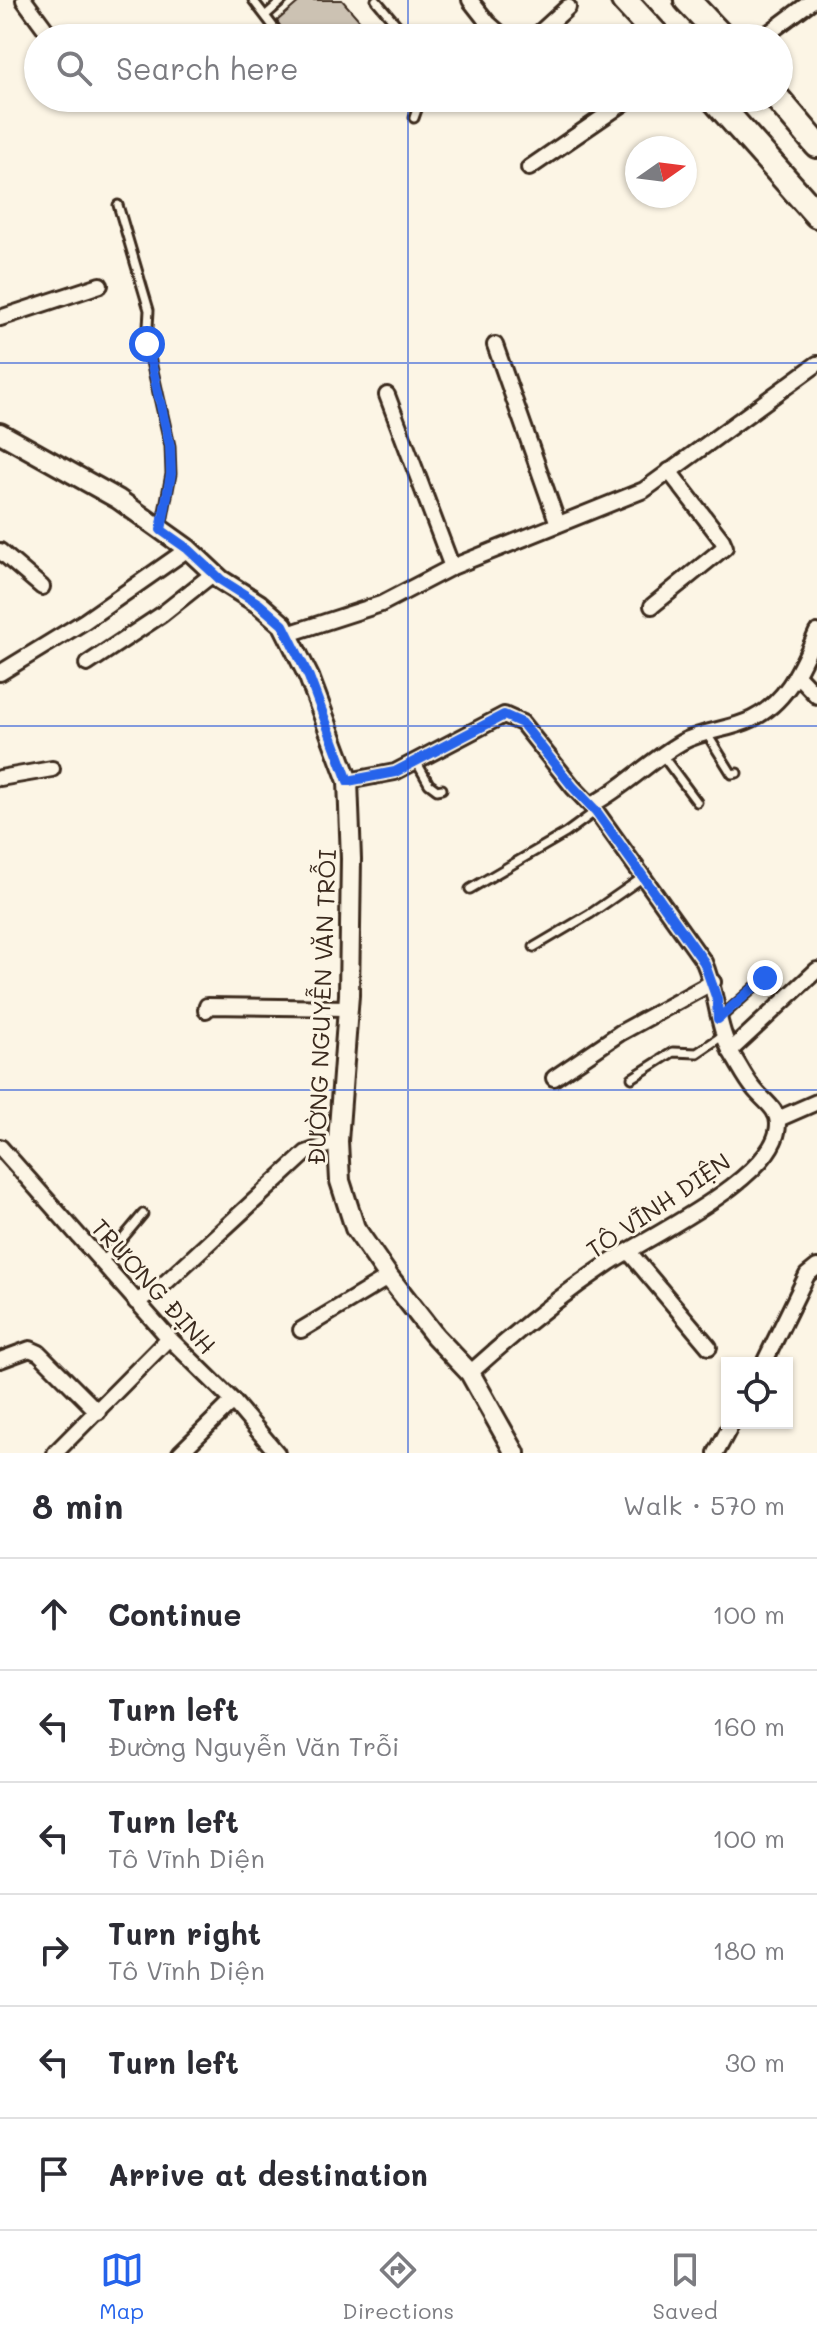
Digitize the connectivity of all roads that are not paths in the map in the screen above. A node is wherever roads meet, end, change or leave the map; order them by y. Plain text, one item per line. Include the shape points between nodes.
1 (24, 0) edge
2 (253, 0) edge
3 (283, 0) edge
4 (376, 0) edge
5 (470, 0) edge
6 (624, 0) edge
7 (687, 0) edge
8 (813, 0) edge
9 (568, 7) dead end
10 (266, 15) junction
11 (42, 24) edge
12 (272, 24) edge
13 (396, 24) edge
14 (490, 24) edge
15 (549, 24) edge
16 (646, 24) edge
17 (710, 24) edge
18 (781, 24) edge
19 (416, 112) edge
20 (611, 112) edge
21 (725, 112) edge
22 (789, 112) edge
23 (414, 118) dead end
24 (817, 145) edge
25 (529, 168) dead end
26 (118, 205) dead end
27 (817, 215) edge
28 (100, 285) dead end
29 (0, 318) edge
30 (495, 345) dead end
31 (817, 364) edge
32 (387, 395) dead end
33 (4, 439) edge
34 (669, 471) junction
35 (558, 524) junction
36 (161, 530) junction
37 (188, 549) junction
38 (0, 551) edge
39 (452, 567) junction
40 (214, 573) junction
41 (42, 587) dead end
42 (652, 606) dead end
43 (817, 632) edge
44 (288, 634) junction
45 (87, 664) dead end
46 (0, 673) edge
47 (798, 676) junction
48 (817, 696) edge
49 (705, 732) junction
50 (662, 755) junction
51 (416, 761) junction
52 (52, 769) dead end
53 (737, 773) dead end
54 (0, 778) edge
55 (348, 781) junction
56 (442, 789) dead end
57 (697, 802) dead end
58 (594, 808) junction
59 (642, 878) junction
60 (470, 889) dead end
61 (534, 947) dead end
62 (817, 970) edge
63 (765, 978) dead end
64 (713, 982) junction
65 (348, 1008) junction
66 (206, 1010) dead end
67 (718, 1019) junction
68 (722, 1036) junction
69 (730, 1051) junction
70 (554, 1078) dead end
71 (632, 1078) dead end
72 (817, 1102) edge
73 (778, 1119) junction
74 (338, 1141) junction
75 (0, 1147) edge
76 (143, 1214) dead end
77 (629, 1252) junction
78 (102, 1263) junction
79 (817, 1267) edge
80 (389, 1277) junction
81 (136, 1302) junction
82 (301, 1330) dead end
83 (169, 1338) junction
84 (709, 1347) dead end
85 (767, 1357) edge
86 (0, 1360) edge
87 (470, 1373) junction
88 (233, 1401) junction
89 (98, 1412) junction
90 (729, 1429) edge
91 (55, 1453) edge
92 (180, 1453) edge
93 (277, 1453) edge
94 (515, 1453) edge
95 (716, 1453) edge

1 - 11 street
2 - 10 lane
3 - 10 lane
4 - 13 lane
5 - 14 street
6 - 16 main road
7 - 17 main road
8 - 18 street
9 - 15 street
10 - 12 lane
19 - 23 lane
20 - 25 street
21 - 27 main road
22 - 24 main road
26 - 36 lane via 149,310 147,344 170,446
28 - 29 street
30 - 35 street
31 - 34 street
32 - 39 street
33 - 36 street, ĐƯỜNG NGUYỄN VĂN TRỖI via 118,499
34 - 35 street via 644,490
34 - 42 street via 725,545
35 - 39 street
36 - 37 street, ĐƯỜNG NGUYỄN VĂN TRỖI
37 - 40 street, ĐƯỜNG NGUYỄN VĂN TRỖI
37 - 46 street
38 - 41 street
39 - 44 street via 381,604
40 - 44 street, ĐƯỜNG NGUYỄN VĂN TRỖI via 259,604
40 - 45 street
43 - 47 street
44 - 55 street, ĐƯỜNG NGUYỄN VĂN TRỖI
47 - 48 street
47 - 49 street via 752,719
49 - 50 street
49 - 53 lane via 732,774
50 - 57 lane
50 - 58 street
51 - 55 street via 395,772
51 - 56 lane via 429,784
51 - 58 street via 504,715 522,723
52 - 54 street
55 - 65 street, ĐƯỜNG NGUYỄN VĂN TRỖI
58 - 59 street
58 - 60 lane via 566,833
59 - 61 lane
59 - 64 street
62 - 69 street
63 - 67 lane
64 - 67 street
64 - 70 street via 620,1033
65 - 66 street
65 - 74 street, ĐƯỜNG NGUYỄN VĂN TRỖI
67 - 68 street
68 - 69 street
68 - 71 lane via 697,1053 673,1052
69 - 73 street
72 - 73 street
73 - 77 street, TÔ VĨNH DIỆN via 771,1151 745,1175
74 - 80 street, ĐƯỜNG NGUYỄN VĂN TRỖI via 340,1181 355,1228
74 - 81 street via 306,1153 163,1285
75 - 78 street, TRƯƠNG ĐỊNH
76 - 78 lane
77 - 84 street
77 - 87 street, TÔ VĨNH DIỆN via 529,1322
78 - 81 street, TRƯƠNG ĐỊNH
79 - 85 street via 807,1275
80 - 82 street
80 - 87 street, ĐƯỜNG NGUYỄN VĂN TRỖI
81 - 83 street, TRƯƠNG ĐỊNH
83 - 88 street, TRƯƠNG ĐỊNH
83 - 89 street
86 - 89 street via 30,1349 39,1353
87 - 94 street, ĐƯỜNG NGUYỄN VĂN TRỖI
88 - 92 street
88 - 93 street, TRƯƠNG ĐỊNH
89 - 91 street
90 - 95 street

